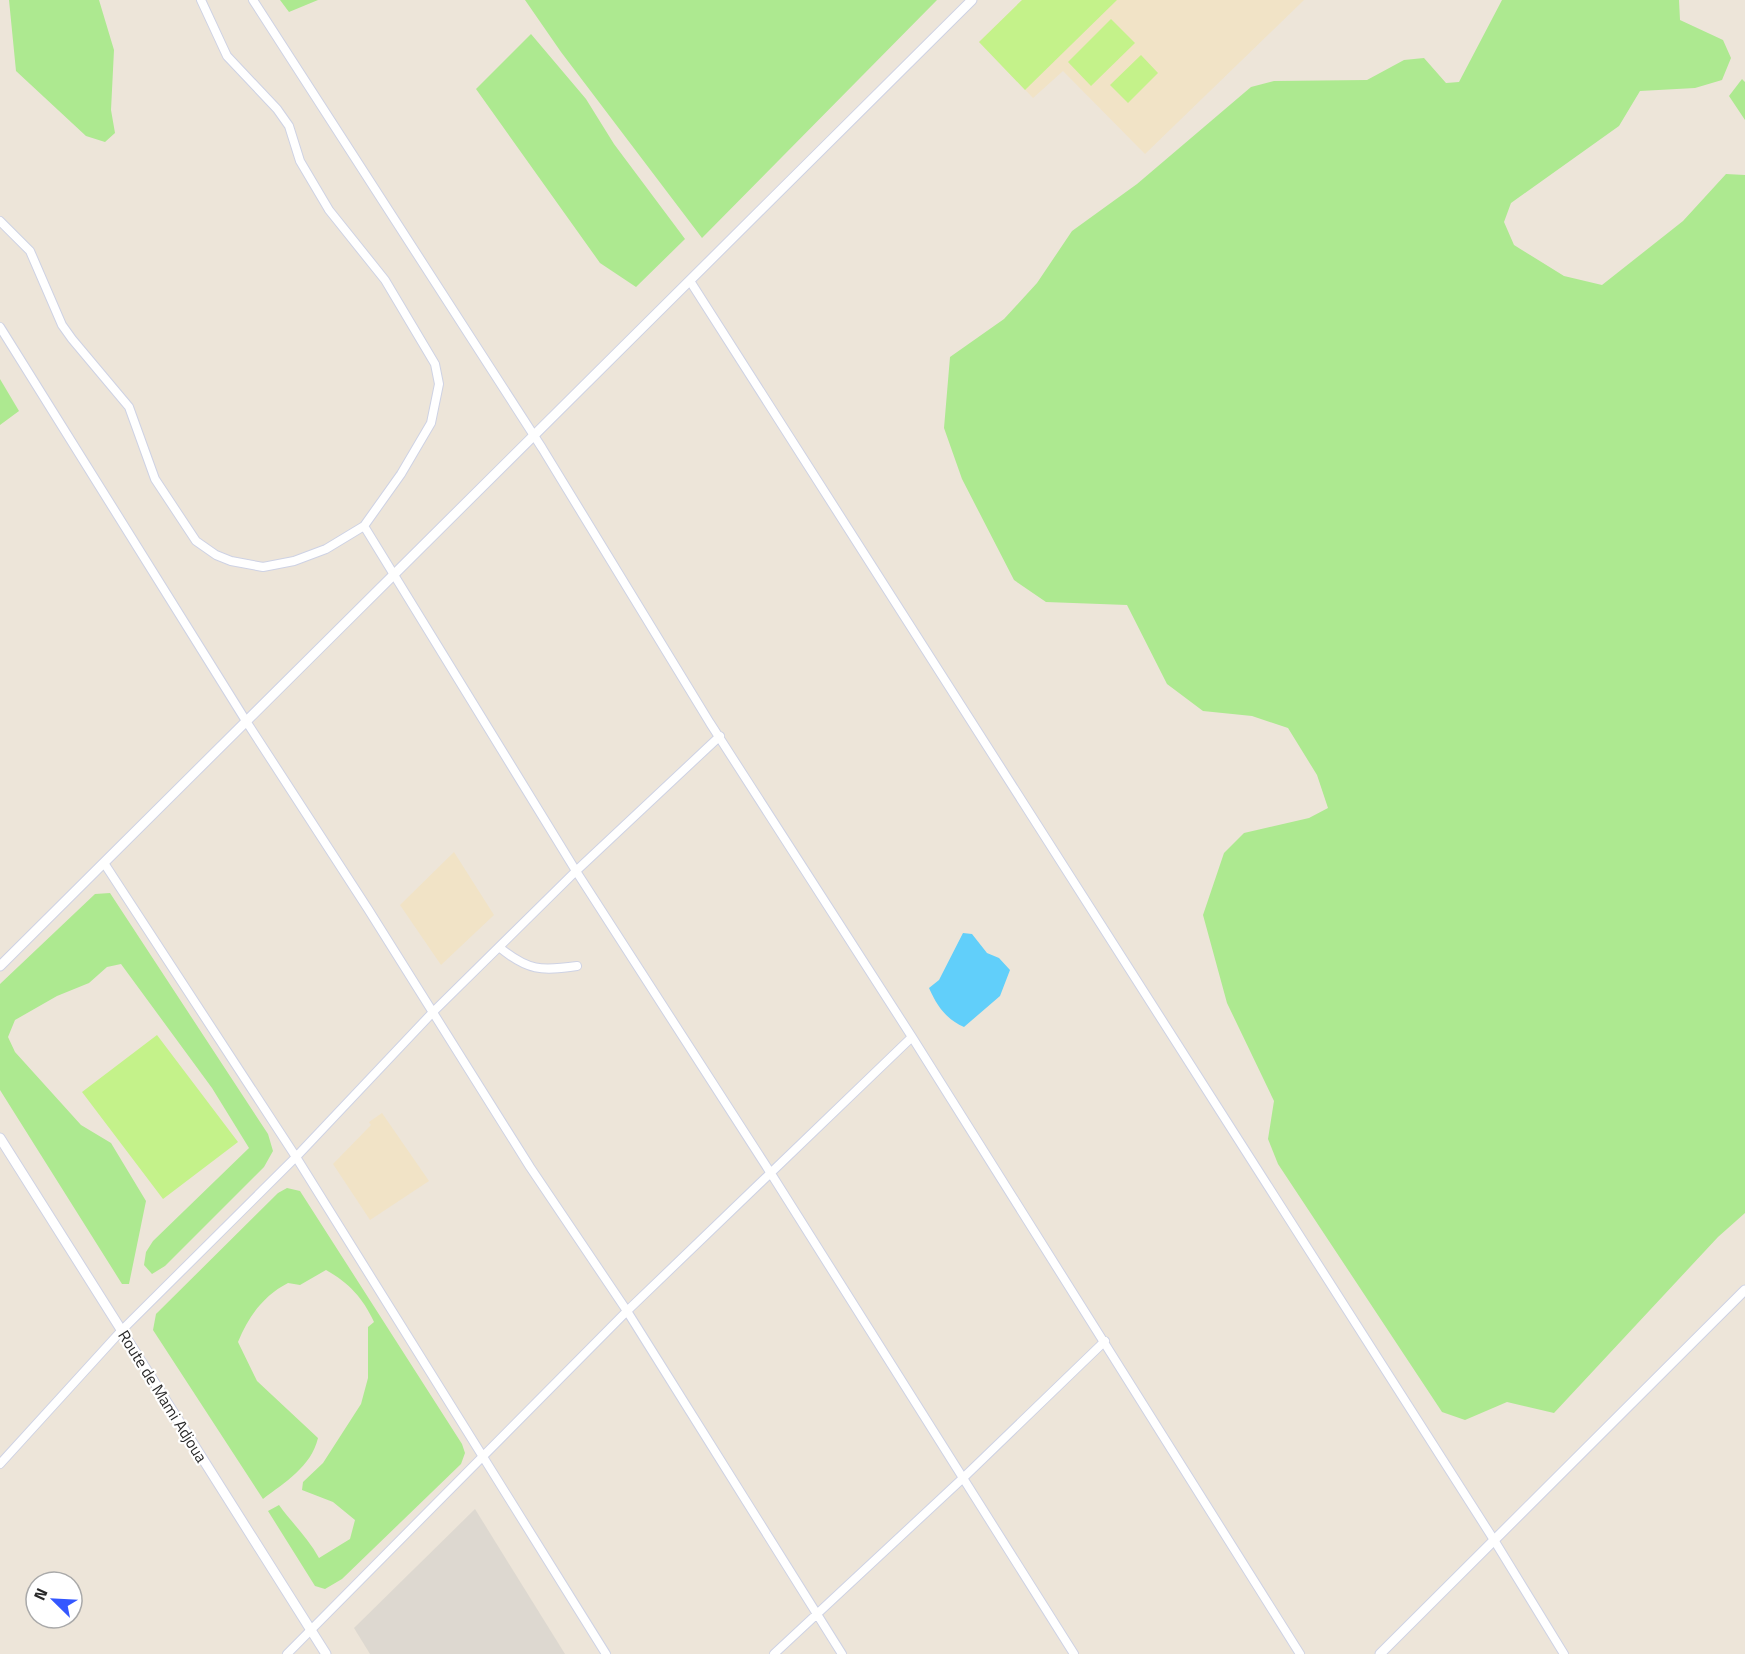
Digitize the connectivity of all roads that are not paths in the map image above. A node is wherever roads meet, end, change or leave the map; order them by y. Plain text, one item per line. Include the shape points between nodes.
1 (201, 0) edge
2 (253, 0) edge
3 (972, 0) edge
4 (0, 221) edge
5 (690, 281) junction
6 (0, 327) edge
7 (534, 437) junction
8 (364, 526) junction
9 (392, 576) junction
10 (246, 721) junction
11 (720, 736) junction
12 (104, 863) junction
13 (576, 872) junction
14 (499, 947) junction
15 (0, 966) edge
16 (577, 966) dead end
17 (434, 1011) junction
18 (912, 1037) junction
19 (0, 1138) edge
20 (296, 1158) junction
21 (770, 1172) junction
22 (1745, 1290) edge
23 (627, 1311) junction
24 (122, 1330) junction
25 (1105, 1341) junction
26 (482, 1457) junction
27 (0, 1464) edge
28 (962, 1479) junction
29 (1494, 1540) junction
30 (816, 1612) junction
31 (310, 1629) junction
32 (287, 1654) edge
33 (326, 1654) edge
34 (606, 1654) edge
35 (774, 1654) edge
36 (842, 1654) edge
37 (1074, 1654) edge
38 (1300, 1654) edge
39 (1380, 1654) edge
40 (1564, 1654) edge

1 - 8 street via 227,56 289,126 300,161 329,210 385,280 435,364 439,384 431,423
2 - 7 street
3 - 5 street
4 - 8 street via 30,251 62,325 129,407 155,479 196,541 223,558 263,567 326,549
5 - 7 street
5 - 29 street
6 - 10 street
7 - 9 street
7 - 11 street
8 - 9 street
9 - 10 street
9 - 13 street
10 - 12 street
10 - 17 street
11 - 13 street
11 - 18 street
12 - 15 street
12 - 20 street
13 - 14 street
13 - 21 street
14 - 16 street via 524,966 547,970
14 - 17 street
17 - 20 street
17 - 23 street via 530,1167
18 - 21 street
18 - 25 street
19 - 24 street, Route de Mami Adjoua
20 - 24 street
20 - 26 street
21 - 23 street
21 - 28 street
22 - 29 street
23 - 26 street
23 - 30 street
24 - 27 street
24 - 31 street, Route de Mami Adjoua
25 - 28 street
25 - 38 street
26 - 31 street
26 - 34 street
28 - 30 street
28 - 37 street
29 - 39 street
29 - 40 street
30 - 35 street
30 - 36 street
31 - 32 street
31 - 33 street, Route de Mami Adjoua

